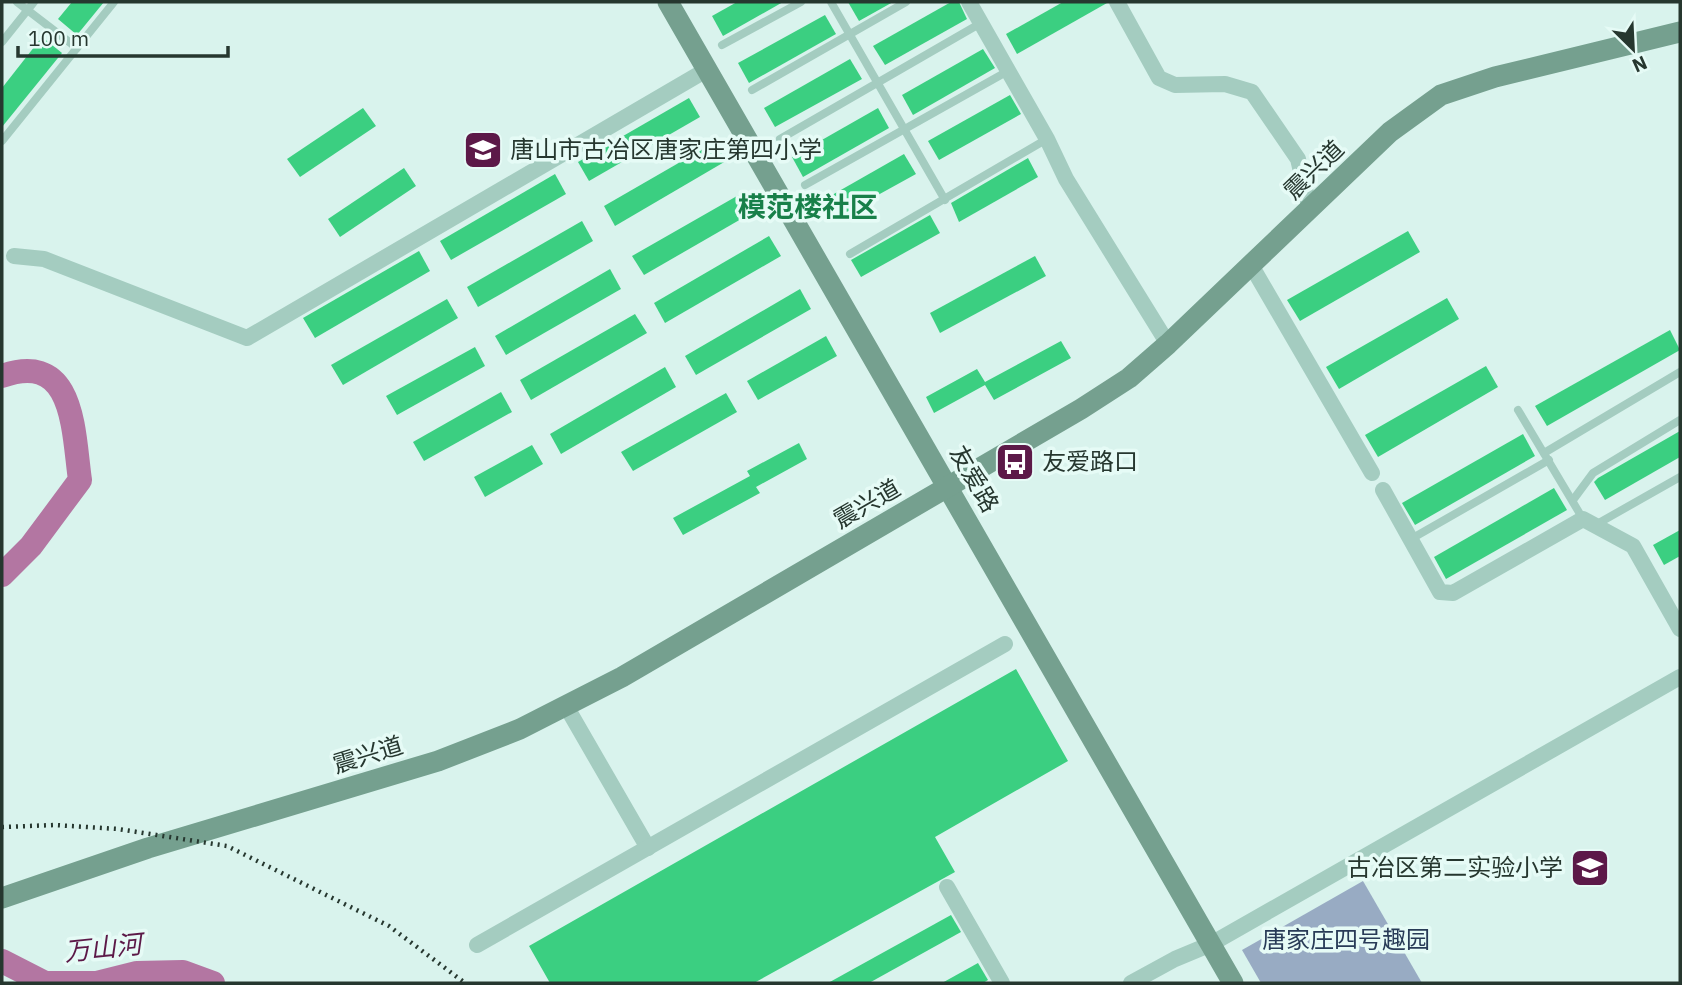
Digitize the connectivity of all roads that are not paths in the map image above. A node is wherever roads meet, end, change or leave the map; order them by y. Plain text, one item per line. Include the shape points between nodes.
1 (17, 2) edge
2 (34, 2) edge
3 (114, 2) edge
4 (668, 2) edge
5 (801, 2) edge
6 (831, 2) edge
7 (906, 2) edge
8 (969, 2) edge
9 (1117, 2) edge
10 (28, 10) junction
11 (981, 23) junction
12 (1680, 32) edge
13 (850, 34) junction
14 (2, 42) edge
15 (722, 45) dead end
16 (77, 48) junction
17 (708, 69) junction
18 (1008, 71) junction
19 (878, 82) junction
20 (752, 90) dead end
21 (905, 129) junction
22 (780, 139) dead end
23 (1047, 139) junction
24 (2, 141) edge
25 (805, 185) dead end
26 (945, 200) junction
27 (1311, 210) junction
28 (850, 254) dead end
29 (13, 256) dead end
30 (1251, 265) junction
31 (1168, 344) junction
32 (1680, 372) edge
33 (1518, 410) dead end
34 (1680, 420) edge
35 (1546, 456) junction
36 (1372, 473) dead end
37 (1680, 477) edge
38 (948, 487) junction
39 (1383, 490) dead end
40 (1573, 500) junction
41 (1590, 522) junction
42 (1411, 539) junction
43 (1680, 629) edge
44 (1005, 644) dead end
45 (1680, 677) edge
46 (566, 706) junction
47 (648, 848) junction
48 (947, 887) dead end
49 (2, 898) edge
50 (1211, 944) junction
51 (477, 945) dead end
52 (1002, 983) edge
53 (1131, 983) edge
54 (1233, 983) edge

1 - 10 lane
2 - 10 lane
3 - 16 lane
4 - 17 street, 友爱路
5 - 15 lane
6 - 13 lane
7 - 13 lane
8 - 11 street
9 - 27 street via 1159,78 1175,85 1225,84 1252,92 1298,159
10 - 14 lane
10 - 16 lane
11 - 18 street
11 - 19 lane
12 - 27 street, 震兴道 via 1495,77 1441,95 1390,132
13 - 19 lane
13 - 20 lane
16 - 24 lane
17 - 29 street via 247,338 44,259
17 - 38 street, 友爱路
18 - 21 lane
18 - 23 street
19 - 21 lane
19 - 22 lane
21 - 25 lane
21 - 26 lane
23 - 26 lane
23 - 31 street via 1066,179
26 - 28 lane
27 - 30 street, 震兴道
30 - 31 street, 震兴道
30 - 36 street
31 - 38 street, 震兴道 via 1091,403
32 - 35 lane
33 - 35 lane
34 - 40 lane via 1593,472
35 - 40 lane
35 - 42 lane
37 - 41 lane
38 - 46 street, 震兴道
38 - 50 street, 友爱路
39 - 42 street
40 - 41 lane
41 - 42 street via 1453,593 1440,592
41 - 43 street via 1633,546
44 - 47 street
45 - 50 street
46 - 47 street
46 - 49 street, 震兴道 via 438,761 148,848
47 - 51 street
48 - 52 street
50 - 53 street
50 - 54 street, 友爱路

